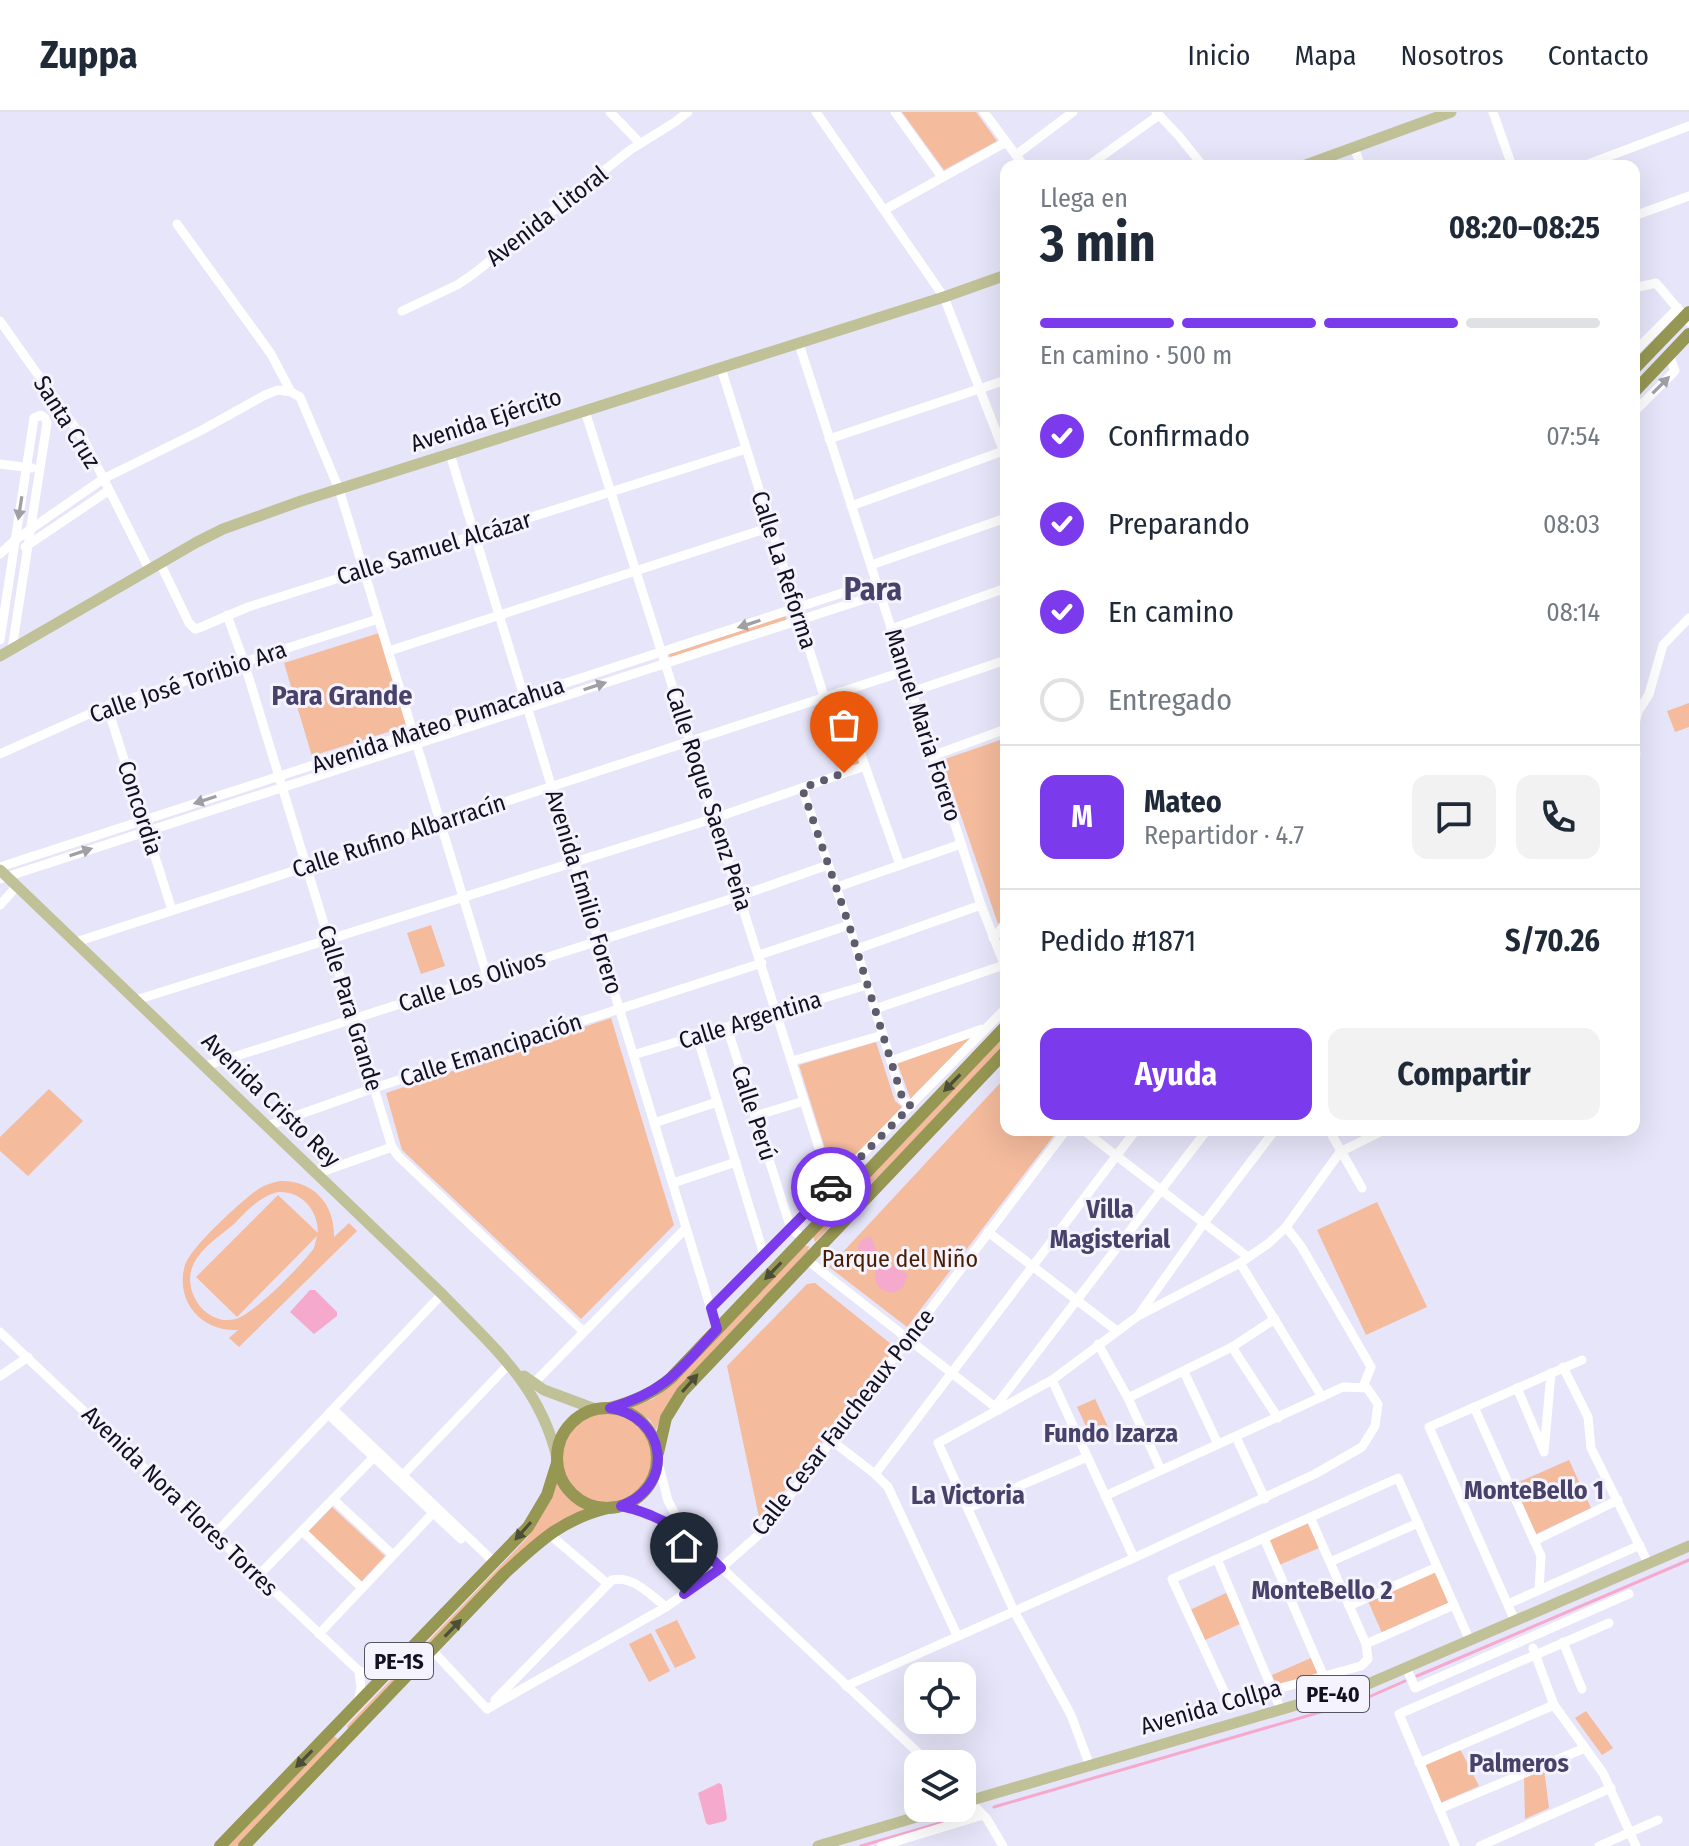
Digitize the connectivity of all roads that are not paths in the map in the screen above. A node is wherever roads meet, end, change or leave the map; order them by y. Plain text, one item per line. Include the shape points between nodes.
1 (610, 112) edge
2 (688, 112) edge
3 (816, 112) edge
4 (895, 112) edge
5 (984, 112) edge
6 (1073, 112) edge
7 (1451, 112) edge
8 (1493, 112) edge
9 (1158, 113) edge
10 (1689, 126) edge
11 (1006, 142) junction
12 (640, 143) junction
13 (1354, 147) junction
14 (1016, 155) junction
15 (1020, 160) edge
16 (1096, 160) edge
17 (1198, 160) edge
18 (1319, 160) edge
19 (1359, 160) edge
20 (1510, 160) edge
21 (1600, 160) edge
22 (942, 177) junction
23 (1689, 196) edge
24 (884, 210) junction
25 (1640, 214) edge
26 (177, 224) dead end
27 (1000, 277) edge
28 (1640, 287) edge
29 (944, 297) junction
30 (402, 311) dead end
31 (1685, 315) edge
32 (0, 321) edge
33 (1689, 334) edge
34 (10, 336) junction
35 (799, 344) junction
36 (0, 345) edge
37 (1640, 348) edge
38 (1669, 354) junction
39 (1640, 363) edge
40 (721, 368) junction
41 (1000, 382) edge
42 (1640, 385) edge
43 (981, 389) junction
44 (291, 392) junction
45 (1640, 406) edge
46 (585, 411) junction
47 (829, 439) junction
48 (1000, 439) edge
49 (746, 449) junction
50 (450, 454) junction
51 (1000, 454) edge
52 (0, 464) edge
53 (27, 467) junction
54 (40, 470) junction
55 (103, 479) junction
56 (339, 489) junction
57 (108, 491) junction
58 (611, 492) junction
59 (851, 506) junction
60 (1000, 520) edge
61 (771, 527) junction
62 (30, 531) junction
63 (475, 535) junction
64 (15, 540) junction
65 (27, 545) junction
66 (6, 553) edge
67 (871, 565) junction
68 (154, 566) junction
69 (363, 570) junction
70 (636, 571) junction
71 (876, 582) junction
72 (1000, 590) edge
73 (880, 594) junction
74 (798, 614) junction
75 (227, 615) junction
76 (499, 615) junction
77 (1689, 618) edge
78 (378, 619) junction
79 (891, 629) junction
80 (0, 640) edge
81 (12, 649) junction
82 (389, 651) junction
83 (662, 652) junction
84 (0, 656) edge
85 (244, 662) junction
86 (1000, 662) edge
87 (666, 663) junction
88 (905, 671) junction
89 (839, 692) junction
90 (911, 692) junction
91 (824, 697) junction
92 (526, 703) junction
93 (107, 706) junction
94 (1640, 709) edge
95 (1000, 731) edge
96 (416, 739) junction
97 (691, 741) junction
98 (0, 754) edge
99 (932, 756) junction
100 (865, 766) junction
101 (844, 773) junction
102 (280, 776) junction
103 (551, 786) junction
104 (283, 788) junction
105 (802, 788) junction
106 (715, 818) junction
107 (143, 820) junction
108 (442, 822) junction
109 (147, 831) junction
110 (961, 844) junction
111 (575, 862) junction
112 (828, 865) junction
113 (900, 865) junction
114 (307, 866) junction
115 (2, 873) edge
116 (17, 886) junction
117 (837, 887) junction
118 (740, 896) junction
119 (464, 897) junction
120 (0, 905) edge
121 (981, 905) junction
122 (172, 910) junction
123 (849, 925) junction
124 (1000, 930) edge
125 (993, 938) junction
126 (329, 939) junction
127 (599, 941) junction
128 (76, 942) junction
129 (857, 949) junction
130 (1000, 955) edge
131 (760, 959) junction
132 (1000, 969) edge
133 (487, 976) junction
134 (867, 985) junction
135 (136, 1000) junction
136 (619, 1009) junction
137 (875, 1009) junction
138 (777, 1012) junction
139 (1000, 1014) edge
140 (353, 1019) junction
141 (727, 1027) junction
142 (985, 1029) junction
143 (1000, 1032) edge
144 (883, 1035) junction
145 (697, 1036) junction
146 (633, 1055) junction
147 (792, 1061) junction
148 (891, 1061) junction
149 (205, 1066) junction
150 (1000, 1067) edge
151 (374, 1088) junction
152 (804, 1101) junction
153 (717, 1102) junction
154 (911, 1106) junction
155 (755, 1116) junction
156 (654, 1123) junction
157 (267, 1126) junction
158 (1061, 1136) edge
159 (1091, 1136) edge
160 (1132, 1136) edge
161 (1202, 1136) edge
162 (1270, 1136) edge
163 (1332, 1136) edge
164 (1372, 1136) edge
165 (392, 1147) junction
166 (1340, 1152) junction
167 (1117, 1156) junction
168 (736, 1162) junction
169 (316, 1174) junction
170 (673, 1183) junction
171 (831, 1186) junction
172 (1362, 1188) dead end
173 (1161, 1190) junction
174 (1204, 1223) junction
175 (1286, 1227) junction
176 (686, 1228) junction
177 (791, 1229) junction
178 (988, 1232) junction
179 (804, 1239) junction
180 (764, 1255) junction
181 (812, 1255) junction
182 (1244, 1260) junction
183 (1034, 1267) junction
184 (442, 1294) junction
185 (1076, 1299) junction
186 (711, 1308) junction
187 (1138, 1316) junction
188 (1275, 1319) junction
189 (717, 1329) junction
190 (1117, 1331) junction
191 (0, 1332) edge
192 (584, 1332) junction
193 (910, 1339) junction
194 (1098, 1344) junction
195 (1232, 1347) junction
196 (28, 1357) junction
197 (1582, 1360) dead end
198 (509, 1364) junction
199 (1563, 1367) junction
200 (1184, 1372) junction
201 (1551, 1373) junction
202 (953, 1374) junction
203 (0, 1376) edge
204 (1052, 1380) junction
205 (534, 1383) junction
206 (1363, 1387) junction
207 (1517, 1388) junction
208 (1322, 1397) junction
209 (1128, 1398) junction
210 (1474, 1407) junction
211 (610, 1408) junction
212 (595, 1409) junction
213 (997, 1409) junction
214 (332, 1413) junction
215 (1278, 1418) junction
216 (1236, 1437) junction
217 (832, 1441) junction
218 (1218, 1444) junction
219 (374, 1457) junction
220 (658, 1457) junction
221 (1087, 1457) junction
222 (557, 1460) junction
223 (1161, 1470) junction
224 (875, 1474) junction
225 (403, 1475) junction
226 (1105, 1496) junction
227 (333, 1499) junction
228 (1265, 1499) junction
229 (1618, 1500) junction
230 (615, 1507) junction
231 (968, 1508) junction
232 (433, 1513) junction
233 (1310, 1517) junction
234 (1418, 1523) junction
235 (302, 1531) junction
236 (549, 1534) junction
237 (214, 1535) junction
238 (687, 1535) junction
239 (1264, 1538) junction
240 (1534, 1541) junction
241 (1640, 1545) junction
242 (1689, 1546) edge
243 (393, 1555) junction
244 (1134, 1558) junction
245 (1217, 1559) junction
246 (1330, 1562) junction
247 (1648, 1563) junction
248 (492, 1564) junction
249 (1437, 1567) junction
250 (721, 1568) junction
251 (258, 1576) junction
252 (608, 1584) junction
253 (362, 1588) junction
254 (1539, 1590) junction
255 (1629, 1594) dead end
256 (1508, 1604) junction
257 (1454, 1605) junction
258 (1349, 1606) junction
259 (666, 1607) junction
260 (1014, 1611) junction
261 (1515, 1621) junction
262 (1609, 1623) dead end
263 (319, 1634) junction
264 (957, 1635) junction
265 (1530, 1640) junction
266 (1470, 1641) junction
267 (1563, 1642) junction
268 (1366, 1644) junction
269 (432, 1650) junction
270 (1535, 1653) junction
271 (1406, 1667) junction
272 (359, 1671) junction
273 (385, 1677) junction
274 (1324, 1677) junction
275 (846, 1686) junction
276 (1582, 1689) dead end
277 (1275, 1692) junction
278 (358, 1704) junction
279 (1554, 1705) junction
280 (487, 1709) junction
281 (1281, 1710) junction
282 (336, 1727) junction
283 (347, 1739) junction
284 (1585, 1748) junction
285 (915, 1750) edge
286 (1419, 1763) junction
287 (1090, 1766) junction
288 (1611, 1788) junction
289 (976, 1796) edge
290 (976, 1809) edge
291 (1439, 1809) junction
292 (983, 1815) junction
293 (1658, 1820) dead end
294 (904, 1821) edge
295 (1630, 1832) junction
296 (220, 1846) edge
297 (244, 1846) edge
298 (818, 1846) edge
299 (881, 1846) edge
300 (1003, 1846) edge
301 (1455, 1846) edge
302 (1480, 1846) edge
303 (1599, 1846) edge
304 (1636, 1846) edge

1 - 12 street
2 - 12 street, Avenida Litoral
3 - 24 street
4 - 22 street
5 - 11 street
6 - 14 street
7 - 13 main road
8 - 20 street
9 - 16 street
9 - 17 street
10 - 21 street
11 - 14 street
11 - 22 street
12 - 30 street, Avenida Litoral via 472,275
13 - 18 main road
13 - 19 street
14 - 15 street
22 - 24 street
23 - 25 street
24 - 29 street
26 - 44 street via 271,354
27 - 29 main road, Avenida Ejército
28 - 31 street via 1656,283
29 - 35 main road, Avenida Ejército
29 - 43 street
31 - 37 street
31 - 39 highway
32 - 34 street, Santa Cruz
33 - 38 highway
34 - 36 street
34 - 55 street, Santa Cruz via 84,440
35 - 40 main road, Avenida Ejército
35 - 47 street, Manuel Maria Forero
38 - 42 highway
45 -> 38 street via 1675,371
40 - 46 main road, Avenida Ejército
40 - 49 street, Calle La Reforma
41 - 43 street
43 - 47 street
43 - 48 street
44 - 55 street via 265,395
44 - 56 street via 300,397
46 - 50 main road, Avenida Ejército
46 - 58 street, Calle Roque Saenz Peña
47 - 59 street, Manuel Maria Forero
49 - 58 street, Calle Samuel Alcázar
49 - 61 street, Calle La Reforma
50 - 56 main road, Avenida Ejército
50 - 63 street, Avenida Emilio Forero
51 - 59 street
52 - 53 street
53 - 54 street
53 - 54 street via 34,418 41,415 47,423
53 -> 64 street
54 - 62 street
55 - 57 street, Santa Cruz
55 - 62 street
56 - 68 main road, Avenida Ejército via 223,529
56 - 69 street
57 - 65 street
57 - 68 street, Santa Cruz
58 - 63 street, Calle Samuel Alcázar
58 - 70 street, Calle Roque Saenz Peña
59 - 67 street, Manuel Maria Forero
60 - 67 street
61 - 70 street
61 - 74 street, Calle La Reforma
62 - 64 street
62 - 65 street
63 - 69 street, Calle Samuel Alcázar
63 - 76 street, Avenida Emilio Forero
64 - 66 street
65 - 66 street
65 - 81 street
66 - 80 street
67 - 71 street, Manuel Maria Forero
68 - 75 street, Calle Samuel Alcázar via 191,627
68 - 81 main road, Avenida Ejército
69 - 75 street, Calle Samuel Alcázar
69 - 78 street
70 - 76 street
70 - 83 street, Calle Roque Saenz Peña
71 - 73 street, Manuel Maria Forero
71 - 74 street, Avenida Mateo Pumacahua
72 - 79 street
73 - 74 street, Avenida Mateo Pumacahua
73 - 79 street, Manuel Maria Forero
74 -> 83 street, Avenida Mateo Pumacahua
74 - 87 street, Avenida Mateo Pumacahua
74 - 91 street, Calle La Reforma
75 - 85 street, Calle Para Grande
76 - 82 street
76 - 92 street, Avenida Emilio Forero
77 - 94 street via 1663,645
78 - 82 street
78 - 85 street, Calle José Toribio Ara
79 - 88 street, Manuel Maria Forero
81 - 84 main road, Avenida Ejército
82 - 96 street
83 - 87 street, Calle Roque Saenz Peña
83 - 92 street, Avenida Mateo Pumacahua
85 - 93 street, Calle José Toribio Ara
85 - 102 street, Calle Para Grande
86 - 90 street
92 -> 87 street, Avenida Mateo Pumacahua
87 - 97 street, Calle Roque Saenz Peña
88 - 89 street, Calle Rufino Albarracín
88 - 90 street, Manuel Maria Forero
89 - 91 street, Calle Rufino Albarracín
89 - 100 street
90 - 99 street, Manuel Maria Forero
91 - 97 street, Calle Rufino Albarracín
91 - 101 street, Calle La Reforma
92 - 96 street, Avenida Mateo Pumacahua
92 - 103 street, Avenida Emilio Forero
93 - 98 street, Calle José Toribio Ara
93 - 107 street, Concordia
95 - 99 street
96 - 102 street, Avenida Mateo Pumacahua
96 - 104 street, Avenida Mateo Pumacahua
96 - 108 street
97 - 103 street, Calle Rufino Albarracín
97 - 106 street, Calle Roque Saenz Peña
99 - 110 street, Manuel Maria Forero
100 - 101 street
100 - 113 street
101 - 105 street
102 - 104 street, Calle Para Grande
102 -> 107 street, Avenida Mateo Pumacahua
103 - 108 street, Calle Rufino Albarracín
103 - 111 street, Avenida Emilio Forero
104 - 109 street, Avenida Mateo Pumacahua
104 - 114 street, Calle Para Grande
105 - 106 street
105 - 112 street
106 - 111 street
106 - 118 street, Calle Roque Saenz Peña
107 - 109 street, Concordia
107 - 115 street, Avenida Mateo Pumacahua
108 - 114 street, Calle Rufino Albarracín
108 - 119 street
115 -> 109 street, Avenida Mateo Pumacahua
109 - 122 street, Concordia
110 - 113 street
110 - 121 street, Manuel Maria Forero
111 - 119 street
111 - 127 street, Avenida Emilio Forero
112 - 117 street
112 - 118 street, Calle Los Olivos
113 - 117 street
114 - 122 street, Calle Rufino Albarracín
114 - 126 street, Calle Para Grande
115 - 116 main road, Avenida Cristo Rey
116 - 120 street
116 - 128 main road, Avenida Cristo Rey
117 - 123 street
118 - 127 street, Calle Los Olivos
118 - 131 street, Calle Roque Saenz Peña
119 - 126 street
119 - 133 street
121 - 125 street, Manuel Maria Forero
121 - 129 street
122 - 128 street, Calle Rufino Albarracín
123 - 129 street
123 - 131 street, Calle Emancipación
124 - 125 street
125 - 130 street, Manuel Maria Forero
126 - 135 street
126 - 140 street, Calle Para Grande
127 - 133 street, Calle Los Olivos
127 - 136 street, Avenida Emilio Forero
128 - 135 main road, Avenida Cristo Rey
129 - 134 street
131 - 136 street, Calle Emancipación
131 - 138 street, Calle Roque Saenz Peña
132 - 137 street
133 - 140 street, Calle Los Olivos
134 - 137 street
134 - 138 street, Calle Argentina
135 - 149 main road, Avenida Cristo Rey
136 - 146 street, Avenida Emilio Forero
136 - 151 street, Calle Emancipación
137 - 144 street
138 - 141 street, Calle Argentina
138 - 147 street, Calle Roque Saenz Peña
139 - 142 street
140 - 149 street, Calle Los Olivos
140 - 151 street, Calle Para Grande
141 - 145 street, Calle Argentina
141 - 155 street, Calle Perú
142 - 148 street
142 - 154 street
143 -> 179 highway
144 - 147 street
144 - 148 street
145 - 146 street, Calle Argentina
145 - 153 street
146 - 156 street, Avenida Emilio Forero
147 - 152 street, Calle Roque Saenz Peña
148 - 154 street via 903,1100
149 - 157 main road, Avenida Cristo Rey
150 - 181 highway, PE-1S
151 - 157 street, Calle Emancipación
151 - 165 street, Calle Para Grande
152 - 155 street
152 - 171 street, Calle Roque Saenz Peña
153 - 156 street
153 - 168 street
154 - 171 street
155 - 177 street, Calle Perú
156 - 170 street, Avenida Emilio Forero
157 - 169 main road, Avenida Cristo Rey
158 - 178 street, Calle Cesar Faucheaux Ponce
159 - 167 street
160 - 167 street
161 - 173 street
162 - 174 street
163 - 166 street
164 - 166 street
165 - 169 street
165 - 192 street, Calle Para Grande
166 - 172 street
166 - 175 street
167 - 173 street
167 - 183 street
168 - 170 street
168 - 180 street
169 - 184 main road, Avenida Cristo Rey
170 - 176 street, Avenida Emilio Forero
171 - 177 street
173 - 174 street
173 - 185 street
174 - 182 street
174 - 187 street
175 - 182 street
175 - 206 street via 1371,1367
176 - 186 street, Avenida Emilio Forero
176 - 192 street
177 - 179 street
177 - 180 street
178 - 183 street
178 - 193 street, Calle Cesar Faucheaux Ponce
179 - 181 highway
179 -> 189 highway
180 - 186 street
181 - 193 street
220 -> 181 highway, PE-1S via 666,1418 682,1392
182 - 187 street
182 - 188 street
183 - 185 street
183 - 202 street
184 - 198 main road, Avenida Cristo Rey
184 - 214 street
185 - 190 street
185 - 213 street
186 - 189 street, Avenida Emilio Forero
187 - 190 street
188 - 195 street
188 - 208 street
189 - 211 highway via 658,1390
190 - 194 street
191 - 196 street, Avenida Nora Flores Torres
192 - 205 street
193 - 202 street
193 - 217 street, Calle Cesar Faucheaux Ponce
194 - 204 street
194 - 209 street
195 - 200 street
195 - 215 street
196 - 203 street
196 - 237 street, Avenida Nora Flores Torres
197 - 199 street
198 - 205 main road, Avenida Cristo Rey
198 - 222 main road, Avenida Cristo Rey via 542,1410
198 - 225 street
199 - 201 street
199 - 229 street via 1588,1417 1591,1448
200 - 209 street
200 - 218 street
201 - 207 street
201 - 207 street via 1544,1452
202 - 213 street
202 - 224 street
204 - 213 street
204 - 221 street
205 - 212 main road, Avenida Cristo Rey
206 - 208 street via 1343,1387
206 - 228 street via 1374,1395 1378,1409 1367,1441 1349,1456
207 - 210 street
208 - 215 street
209 - 223 street
210 - 240 street
210 - 256 street via 1429,1427
211 - 212 highway
211 - 220 highway via 642,1422 653,1436
212 - 222 highway, PE-1S via 568,1427
213 - 231 street via 938,1443
214 - 219 street
214 - 225 street
214 - 237 street
215 - 216 street
216 - 218 street
216 - 228 street
217 - 224 street
217 - 250 street, Calle Cesar Faucheaux Ponce via 763,1531
218 - 223 street
219 - 227 street
219 - 232 street
220 - 230 highway, PE-1S via 654,1479 644,1493
220 - 238 street via 668,1501
221 - 226 street
221 - 231 street
222 - 230 highway via 565,1486 577,1498 592,1506
222 -> 248 highway, PE-1S via 536,1516
223 - 226 street
224 - 264 street via 888,1487
225 - 248 street
226 - 244 street
227 - 235 street
227 - 243 street
228 - 244 street
229 - 240 street
229 - 241 street
230 - 236 highway, PE-1S via 579,1517
230 - 238 street via 657,1517
231 - 260 street
232 - 243 street
232 - 248 street
233 - 234 street via 1398,1478
233 - 239 street
233 - 246 street
234 - 246 street
234 - 249 street
235 - 251 street
235 - 253 street
236 - 252 street
269 -> 236 highway, PE-1S
237 - 251 street, Avenida Nora Flores Torres
238 - 250 street
239 - 245 street
239 - 274 street
240 - 254 street via 1541,1556
241 - 247 street
241 - 254 street
242 - 247 main road, Avenida Collpa / PE-40
243 - 253 street
244 - 260 street
245 - 277 street
245 - 277 street via 1172,1579 1225,1699 1234,1703
246 - 258 street
247 - 261 main road, Avenida Collpa / PE-40
248 - 273 highway, PE-1S
249 - 257 street
249 - 258 street
250 - 259 street, Calle Cesar Faucheaux Ponce
250 - 275 street
251 - 263 street, Avenida Nora Flores Torres
252 - 259 street via 631,1580
252 - 280 street
253 - 263 street
254 - 256 street
255 - 265 street
256 - 261 street
257 - 266 street
257 - 268 street
258 - 268 street
259 - 280 street, Calle Cesar Faucheaux Ponce
260 - 264 street
260 - 287 street via 1071,1715
261 - 266 main road, Avenida Collpa / PE-40
262 - 267 street
263 - 272 street, Avenida Nora Flores Torres
264 - 275 street
265 - 270 street
265 - 271 street via 1415,1688
266 - 271 main road, Avenida Collpa / PE-40
267 - 270 street
267 - 276 street
268 - 274 street via 1365,1663
269 - 280 street
269 - 283 highway, PE-1S
270 - 279 street
270 - 286 street via 1399,1714
271 - 281 main road, Avenida Collpa / PE-40
272 - 273 street, Avenida Nora Flores Torres
272 - 278 street
273 - 278 highway, PE-1S
274 - 277 street
275 - 285 street
277 - 281 street
278 - 282 highway, PE-1S
279 - 284 street
279 - 286 street
281 - 287 main road, Avenida Collpa / PE-40
282 - 283 highway
282 -> 296 highway, PE-1S
283 - 297 highway, PE-1S
284 - 288 street
284 - 291 street
286 - 291 street
287 - 289 main road, Avenida Collpa / PE-40
288 - 295 street
288 - 302 street
290 - 292 street
291 - 301 street
292 - 299 street
292 - 300 street
293 - 295 street
294 - 298 main road
295 - 303 street
295 - 304 street

